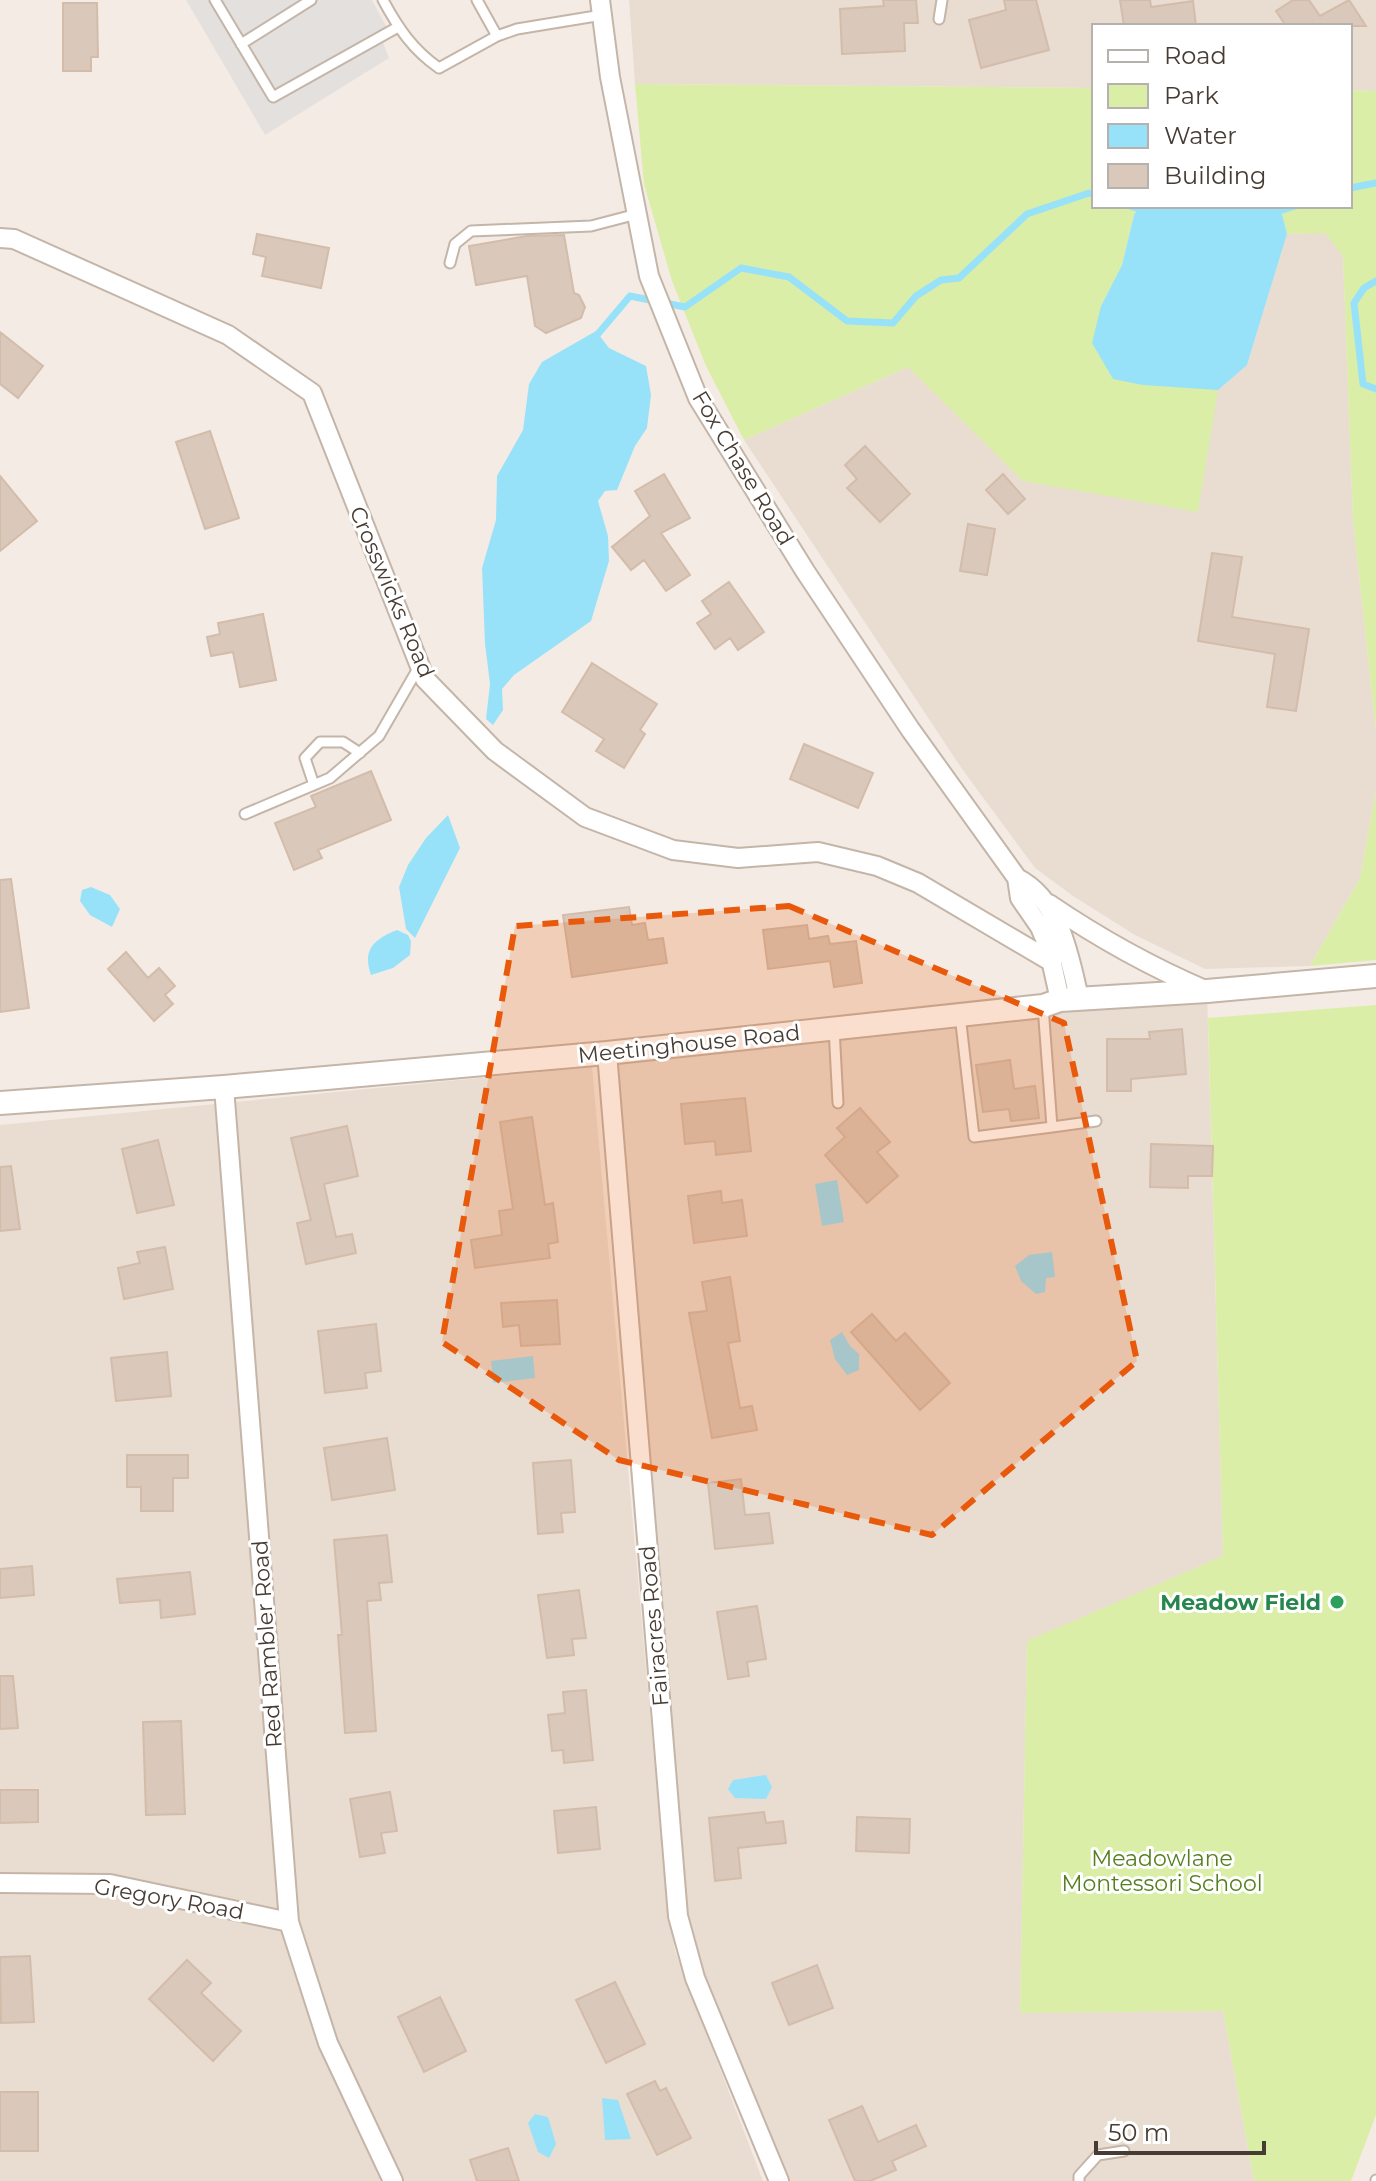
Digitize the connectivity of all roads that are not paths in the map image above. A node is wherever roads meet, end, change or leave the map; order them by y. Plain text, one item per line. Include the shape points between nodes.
1 (215, 0) edge
2 (311, 0) edge
3 (383, 0) edge
4 (477, 0) edge
5 (942, 0) edge
6 (601, 8) edge
7 (939, 19) dead end
8 (398, 27) junction
9 (497, 36) junction
10 (241, 44) junction
11 (637, 214) junction
12 (0, 238) edge
13 (450, 263) dead end
14 (420, 665) junction
15 (360, 753) junction
16 (314, 785) junction
17 (245, 814) dead end
18 (1017, 878) junction
19 (1044, 901) junction
20 (1052, 962) junction
21 (1368, 977) edge
22 (1207, 991) junction
23 (1061, 1001) junction
24 (960, 1015) junction
25 (834, 1028) junction
26 (607, 1053) junction
27 (224, 1087) junction
28 (0, 1103) edge
29 (838, 1103) dead end
30 (1096, 1121) dead end
31 (1052, 1127) junction
32 (0, 1883) edge
33 (289, 1922) junction
34 (1124, 2151) dead end
35 (393, 2181) edge
36 (779, 2181) edge
37 (1079, 2181) edge

1 - 10 lane
2 - 10 lane
3 - 8 lane
4 - 9 lane
5 - 7 lane
6 - 9 lane
6 - 11 street, Fox Chase Road
8 - 9 lane via 439,68
8 - 10 lane via 273,97
11 - 13 lane via 591,226 471,231 455,244
11 - 18 street, Fox Chase Road via 649,276 698,398 910,729
12 - 14 street, Crosswicks Road via 14,239 228,335 312,393
14 - 15 lane via 379,736
14 - 20 street, Crosswicks Road via 425,679 495,751 585,817 673,850 738,858 818,852 877,866 918,883
15 - 16 lane
15 - 16 lane via 343,742 320,742 305,758
16 - 17 lane
18 - 19 street, Fox Chase Road via 1033,886
18 - 20 street, Fox Chase Road via 1020,898 1040,927
19 - 22 street, Fox Chase Road via 1095,936
19 - 23 street, Fox Chase Road via 1061,930
20 - 23 street, Fox Chase Road
21 - 22 street, Meetinghouse Road
22 - 23 street, Meetinghouse Road
23 - 24 street, Meetinghouse Road
23 - 31 lane
24 - 25 street, Meetinghouse Road
24 - 31 lane via 974,1137
25 - 26 street, Meetinghouse Road
25 - 29 lane
26 - 27 street, Meetinghouse Road
26 - 36 street, Fairacres Road via 678,1916 695,1978
27 - 28 street, Meetinghouse Road
27 - 33 street, Red Rambler Road
30 - 31 lane
32 - 33 street, Gregory Road via 110,1884
33 - 35 street, Red Rambler Road via 328,2043
34 - 37 lane via 1098,2155

